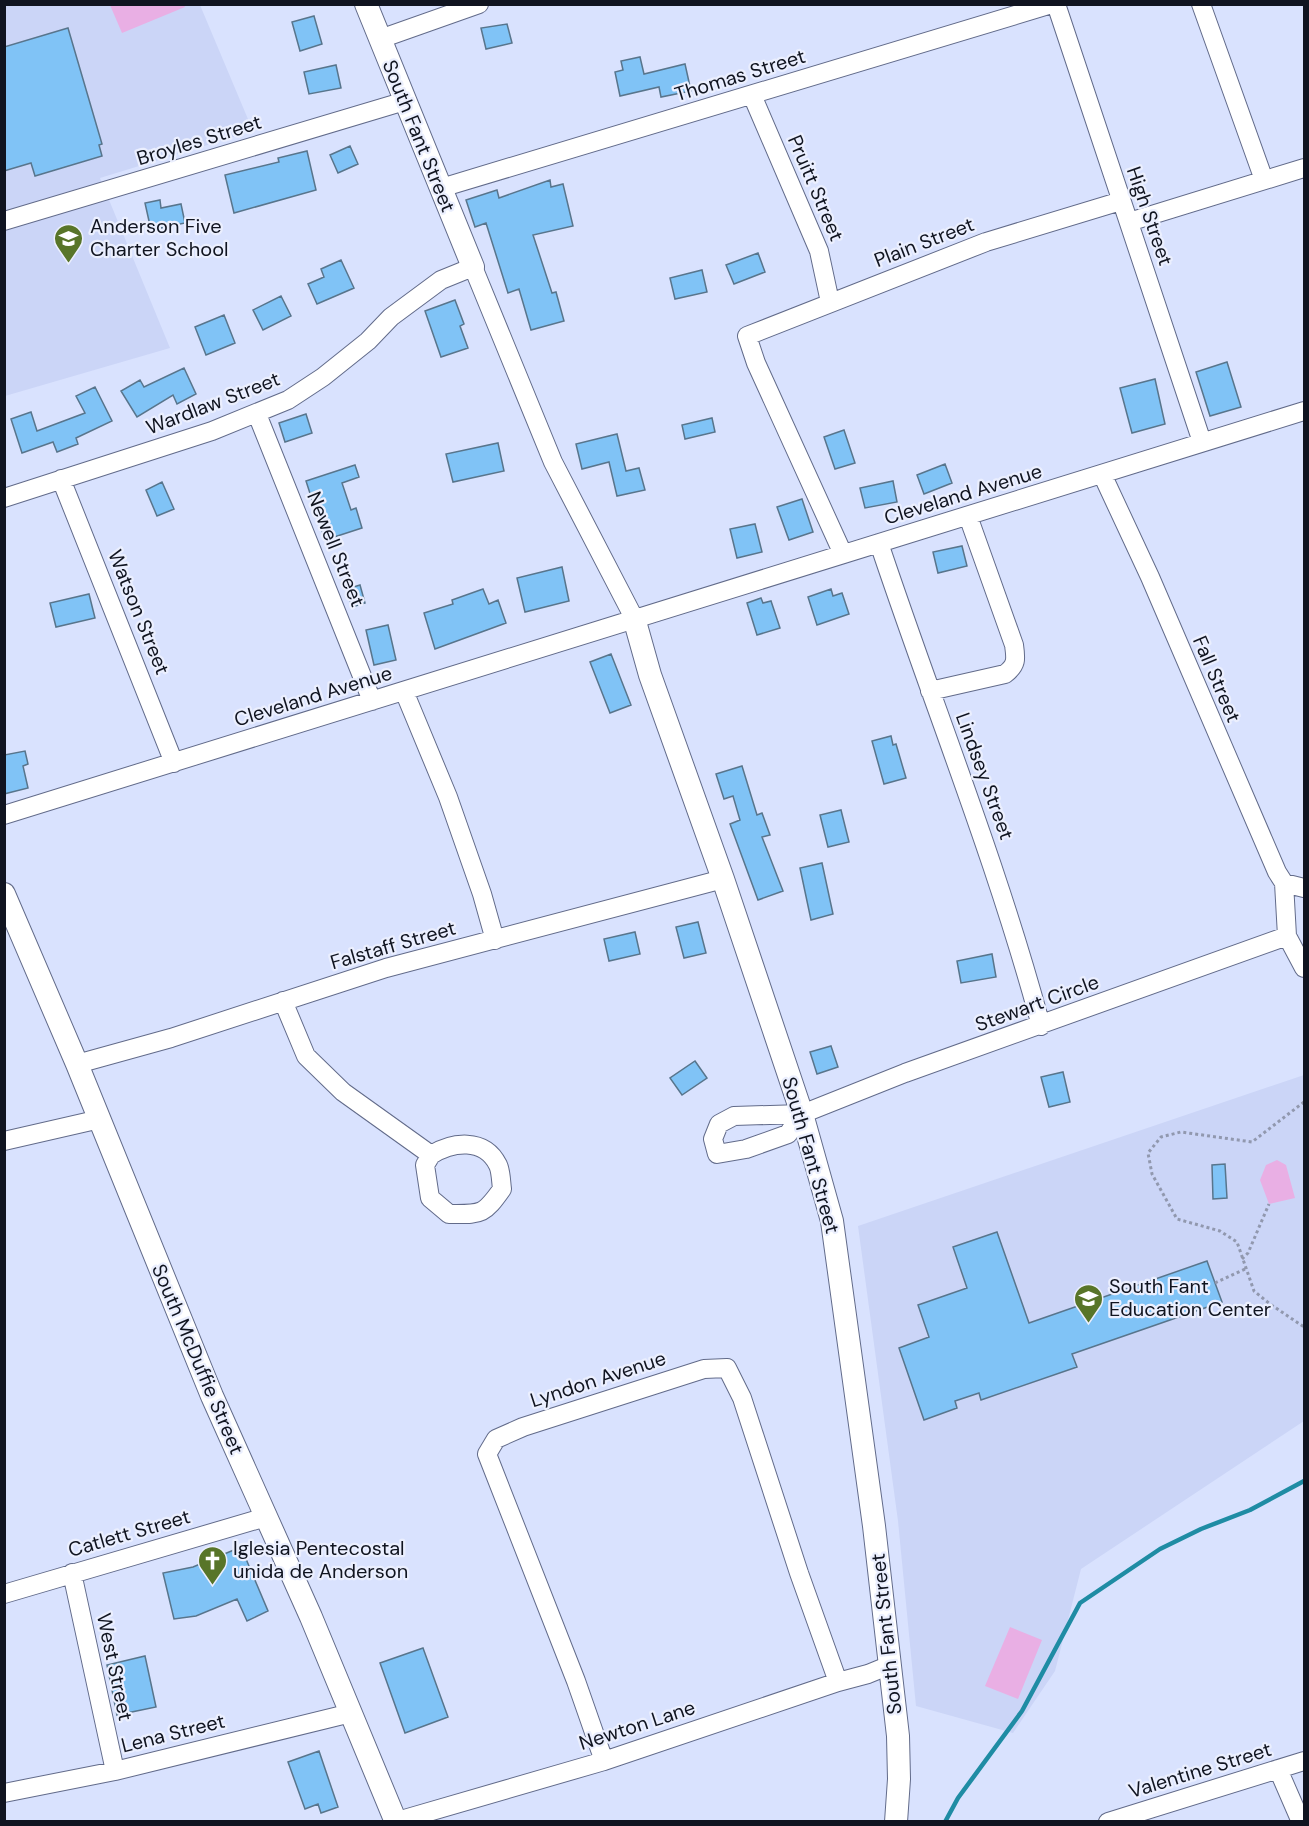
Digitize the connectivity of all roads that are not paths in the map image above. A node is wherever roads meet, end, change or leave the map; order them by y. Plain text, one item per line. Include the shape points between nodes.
1 (366, 4) edge
2 (479, 4) edge
3 (1052, 4) edge
4 (1056, 4) edge
5 (1201, 4) edge
6 (1001, 12) edge
7 (380, 39) junction
8 (752, 94) junction
9 (405, 101) junction
10 (1305, 168) edge
11 (1264, 180) junction
12 (441, 188) junction
13 (1121, 201) junction
14 (4, 221) edge
15 (1129, 222) junction
16 (473, 267) junction
17 (830, 302) junction
18 (1305, 411) edge
19 (257, 414) junction
20 (1202, 442) junction
21 (1102, 474) junction
22 (61, 479) junction
23 (4, 498) edge
24 (968, 516) junction
25 (879, 543) junction
26 (843, 554) junction
27 (634, 618) junction
28 (404, 691) junction
29 (930, 691) junction
30 (372, 702) junction
31 (174, 763) junction
32 (4, 815) edge
33 (723, 879) junction
34 (1284, 883) junction
35 (1305, 888) edge
36 (4, 894) edge
37 (1287, 936) junction
38 (495, 940) junction
39 (1305, 968) edge
40 (283, 1002) junction
41 (1041, 1026) junction
42 (77, 1064) junction
43 (802, 1114) junction
44 (100, 1119) junction
45 (4, 1142) edge
46 (431, 1155) junction
47 (267, 1517) junction
48 (72, 1573) junction
49 (4, 1594) edge
50 (890, 1665) junction
51 (838, 1682) junction
52 (351, 1713) junction
53 (604, 1761) junction
54 (1305, 1761) edge
55 (1278, 1769) junction
56 (115, 1771) junction
57 (4, 1793) edge
58 (395, 1821) edge
59 (896, 1821) edge
60 (1108, 1821) edge
61 (1301, 1821) edge

1 - 7 street, South Fant Street
2 - 7 street
3 - 6 street, Thomas Street
4 - 13 street, High Street
5 - 11 street
6 - 8 street, Thomas Street
7 - 9 street, South Fant Street
8 - 12 street, Thomas Street
8 - 17 street, Pruitt Street via 819,251
9 - 12 street, South Fant Street
9 - 14 street, Broyles Street
10 - 11 street
11 - 15 street
12 - 16 street, South Fant Street
13 - 15 street, High Street
13 - 17 street, Plain Street via 986,242
15 - 20 street, High Street
16 - 19 street, Wardlaw Street via 441,280 391,317 323,377
16 - 27 street via 553,462
17 - 26 street, Plain Street via 747,336
18 - 20 street, Cleveland Avenue
19 - 22 street, Wardlaw Street
19 - 30 street, Newell Street
20 - 21 street, Cleveland Avenue
21 - 24 street, Cleveland Avenue
21 - 34 street, Fall Street
22 - 23 street, Wardlaw Street
22 - 31 street, Watson Street
24 - 25 street, Cleveland Avenue
24 - 29 street via 1014,645 1016,661 1005,674
25 - 26 street, Cleveland Avenue
25 - 29 street, Lindsey Street
26 - 27 street, Cleveland Avenue
27 - 28 street, Cleveland Avenue
27 - 33 street, South Fant Street via 650,675
28 - 30 street, Cleveland Avenue
28 - 38 street via 448,797
29 - 41 street, Lindsey Street via 981,828
30 - 31 street, Cleveland Avenue
31 - 32 street, Cleveland Avenue
33 - 38 street, Falstaff Street
33 - 43 street, South Fant Street
34 - 35 street
34 - 37 street
36 - 42 street, South McDuffie Street
37 - 39 street
37 - 41 street, Stewart Circle
38 - 40 street, Falstaff Street via 386,968
40 - 42 street, Falstaff Street
40 - 46 street via 306,1056 344,1092
41 - 43 street, Stewart Circle
42 - 44 street, South McDuffie Street
43 - 50 street, South Fant Street via 832,1221
44 - 45 street
44 - 47 street, South McDuffie Street via 212,1396
46 - 46 street via 465,1143 482,1147 498,1165 502,1189 479,1214 449,1214 430,1198 425,1165
47 - 48 street, Catlett Street
47 - 52 street, South McDuffie Street
48 - 49 street, Catlett Street
48 - 56 street, West Street
50 - 51 street, Newton Lane
50 - 59 street, South Fant Street via 898,1736
51 - 53 street, Newton Lane
51 - 53 street, Lyndon Avenue via 742,1398 727,1368 704,1369 601,1400 496,1439 488,1454
52 - 56 street, Lena Street
52 - 58 street, South McDuffie Street
53 - 58 street, Newton Lane
54 - 55 street, Valentine Street
55 - 60 street, Valentine Street
55 - 61 street
56 - 57 street, Lena Street

